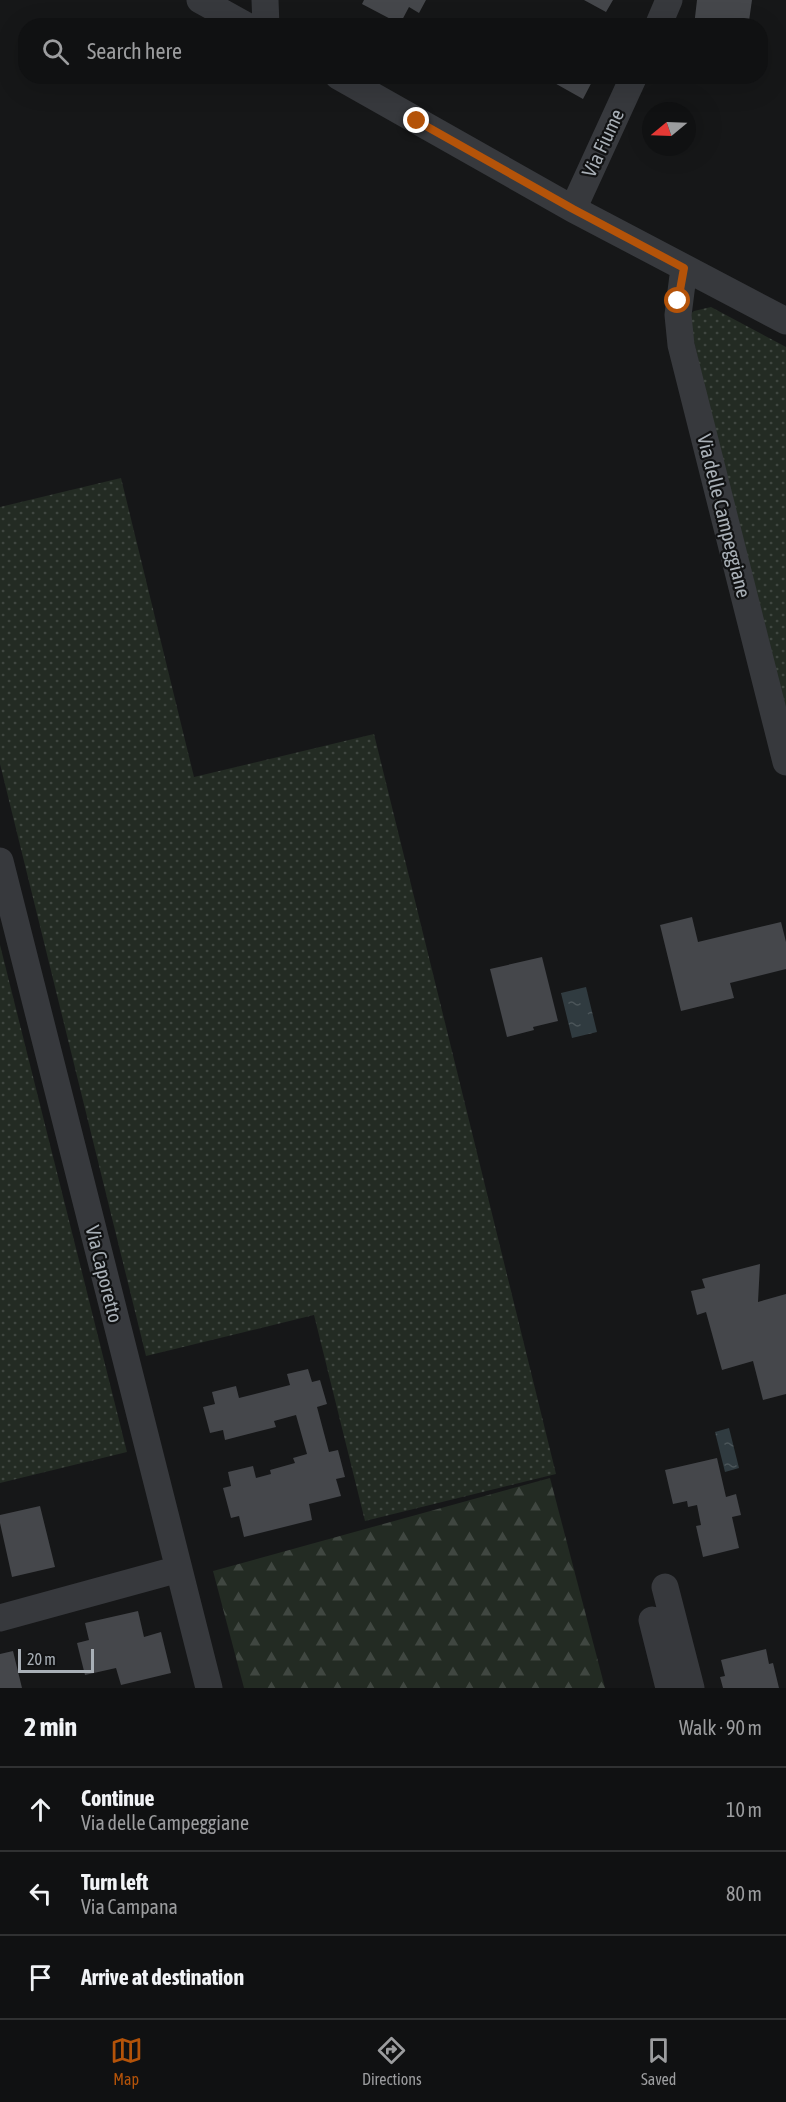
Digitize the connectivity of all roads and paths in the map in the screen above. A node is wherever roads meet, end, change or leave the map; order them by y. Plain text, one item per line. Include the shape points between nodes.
1 (200, 0) edge
2 (265, 0) edge
3 (669, 0) edge
4 (233, 18) edge
5 (266, 18) edge
6 (661, 18) edge
7 (352, 84) edge
8 (630, 84) edge
9 (573, 209) junction
10 (684, 268) junction
11 (786, 321) edge
12 (786, 762) edge
13 (0, 861) edge
14 (179, 1569) junction
15 (664, 1587) dead end
16 (0, 1618) edge
17 (652, 1620) dead end
18 (209, 1688) edge
19 (669, 1688) edge
20 (691, 1688) edge

1 - 4 street
2 - 5 street
3 - 6 street
7 - 9 street
8 - 9 street, Via Fiume
9 - 10 street
10 - 11 street
10 - 12 street, Via delle Campeggiane via 678,315 681,345
13 - 14 street, Via Caporetto
14 - 16 street
14 - 18 street, Via Caporetto
15 - 20 street
17 - 19 street

